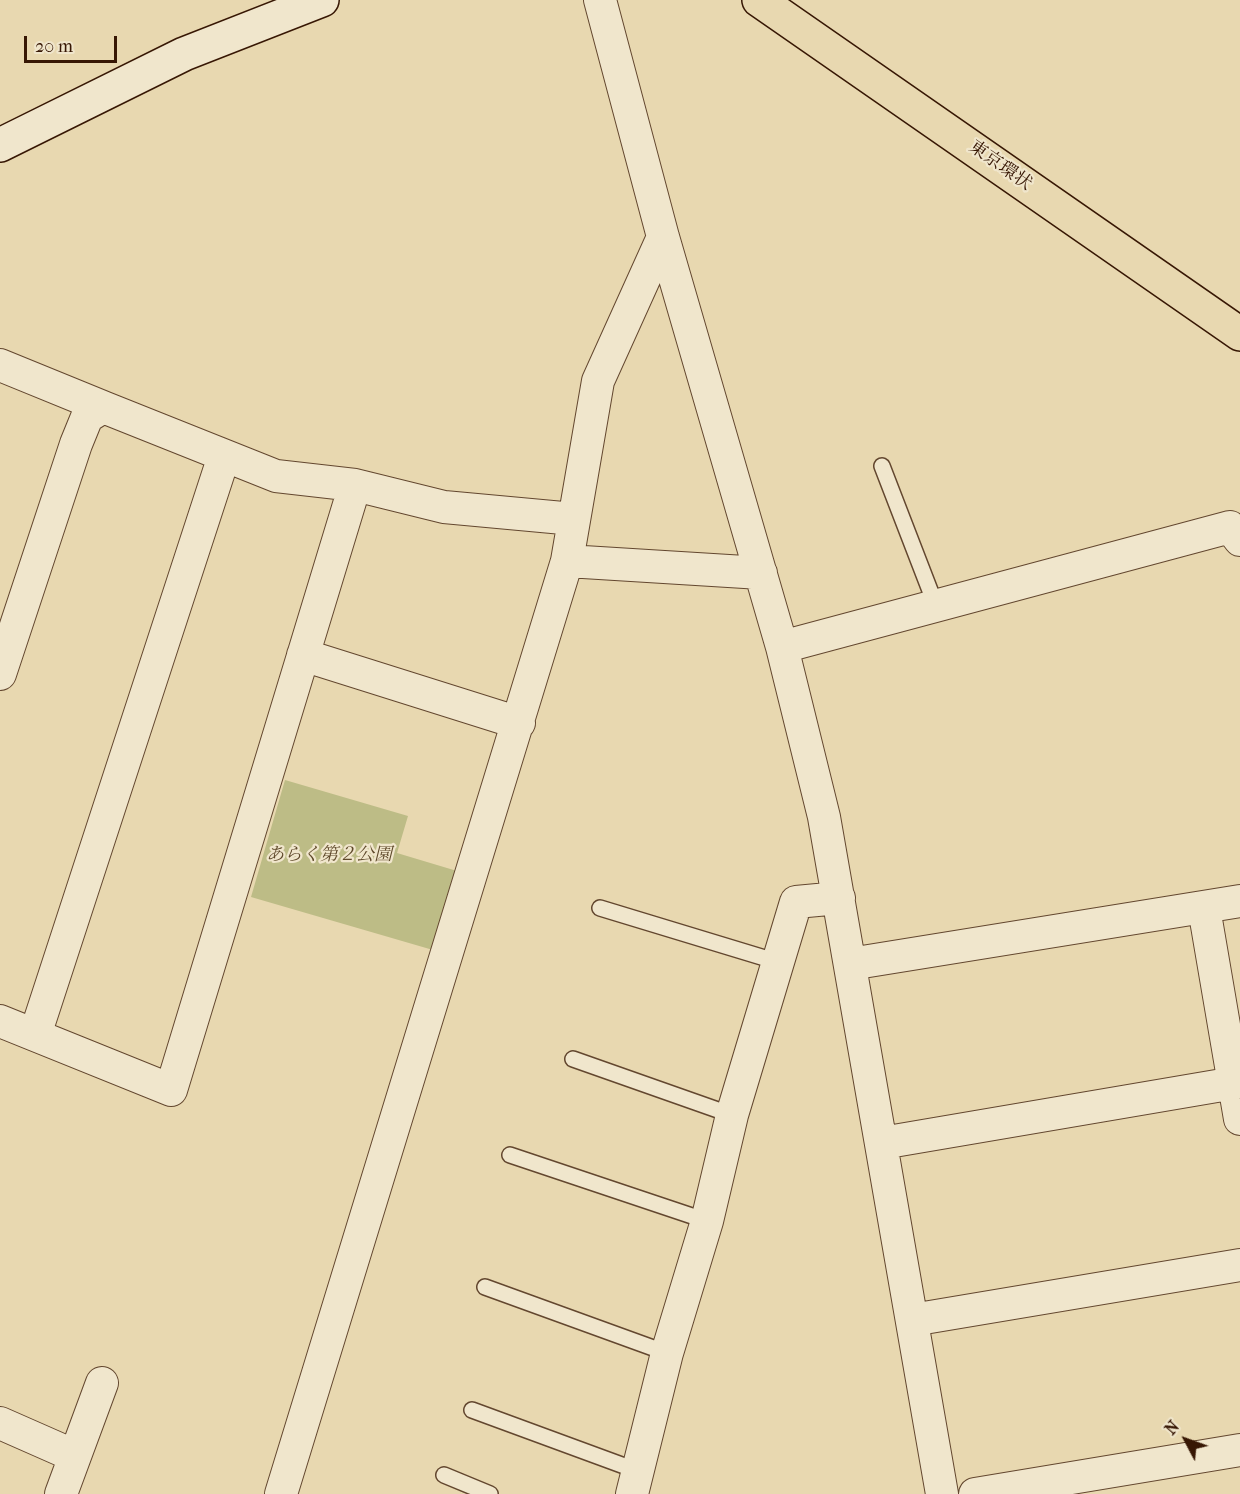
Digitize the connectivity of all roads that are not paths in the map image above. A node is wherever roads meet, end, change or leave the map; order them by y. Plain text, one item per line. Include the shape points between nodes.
1 (322, 0) edge
2 (600, 0) edge
3 (759, 0) edge
4 (0, 145) edge
5 (663, 237) junction
6 (1240, 334) edge
7 (0, 365) edge
8 (103, 406) junction
9 (224, 456) junction
10 (882, 466) dead end
11 (355, 485) junction
12 (574, 519) junction
13 (1240, 540) edge
14 (567, 561) junction
15 (760, 573) junction
16 (936, 606) junction
17 (782, 647) junction
18 (303, 655) junction
19 (0, 674) edge
20 (519, 723) junction
21 (839, 898) junction
22 (1240, 901) edge
23 (600, 908) dead end
24 (1204, 908) junction
25 (778, 962) junction
26 (850, 964) junction
27 (0, 1021) edge
28 (35, 1035) junction
29 (573, 1059) dead end
30 (1237, 1083) edge
31 (732, 1115) junction
32 (1240, 1119) edge
33 (882, 1143) junction
34 (510, 1155) dead end
35 (707, 1221) junction
36 (1240, 1265) edge
37 (484, 1287) dead end
38 (912, 1320) junction
39 (667, 1353) junction
40 (102, 1383) dead end
41 (472, 1410) dead end
42 (0, 1423) edge
43 (1240, 1450) edge
44 (75, 1456) junction
45 (444, 1475) dead end
46 (635, 1483) edge
47 (61, 1494) edge
48 (281, 1494) edge
49 (490, 1494) edge
50 (942, 1494) edge
51 (975, 1494) edge

1 - 4 street via 184,54
2 - 5 street
3 - 6 highway, 東京環状
5 - 12 street via 598,381
5 - 15 street
7 - 8 street
8 - 9 street
8 - 19 street via 87,417 76,444
9 - 11 street via 276,476
9 - 28 street
10 - 16 lane
11 - 12 street via 444,507
11 - 18 street
12 - 14 street
13 - 16 street via 1230,527
14 - 15 street
14 - 20 street
15 - 17 street
16 - 17 street
17 - 21 street via 824,817
18 - 20 street
18 - 28 street via 171,1090
20 - 48 street
21 - 25 street via 796,902
21 - 26 street
22 - 24 street
23 - 25 lane
24 - 26 street
24 - 30 street
25 - 31 street
26 - 33 street
27 - 28 street
29 - 31 lane
30 - 32 street
30 - 33 street
31 - 35 street
33 - 38 street
34 - 35 lane
35 - 39 street
36 - 38 street
37 - 39 lane
38 - 50 street
39 - 46 street
40 - 44 street
41 - 46 lane
42 - 44 street
43 - 51 street
44 - 47 street
45 - 49 lane

